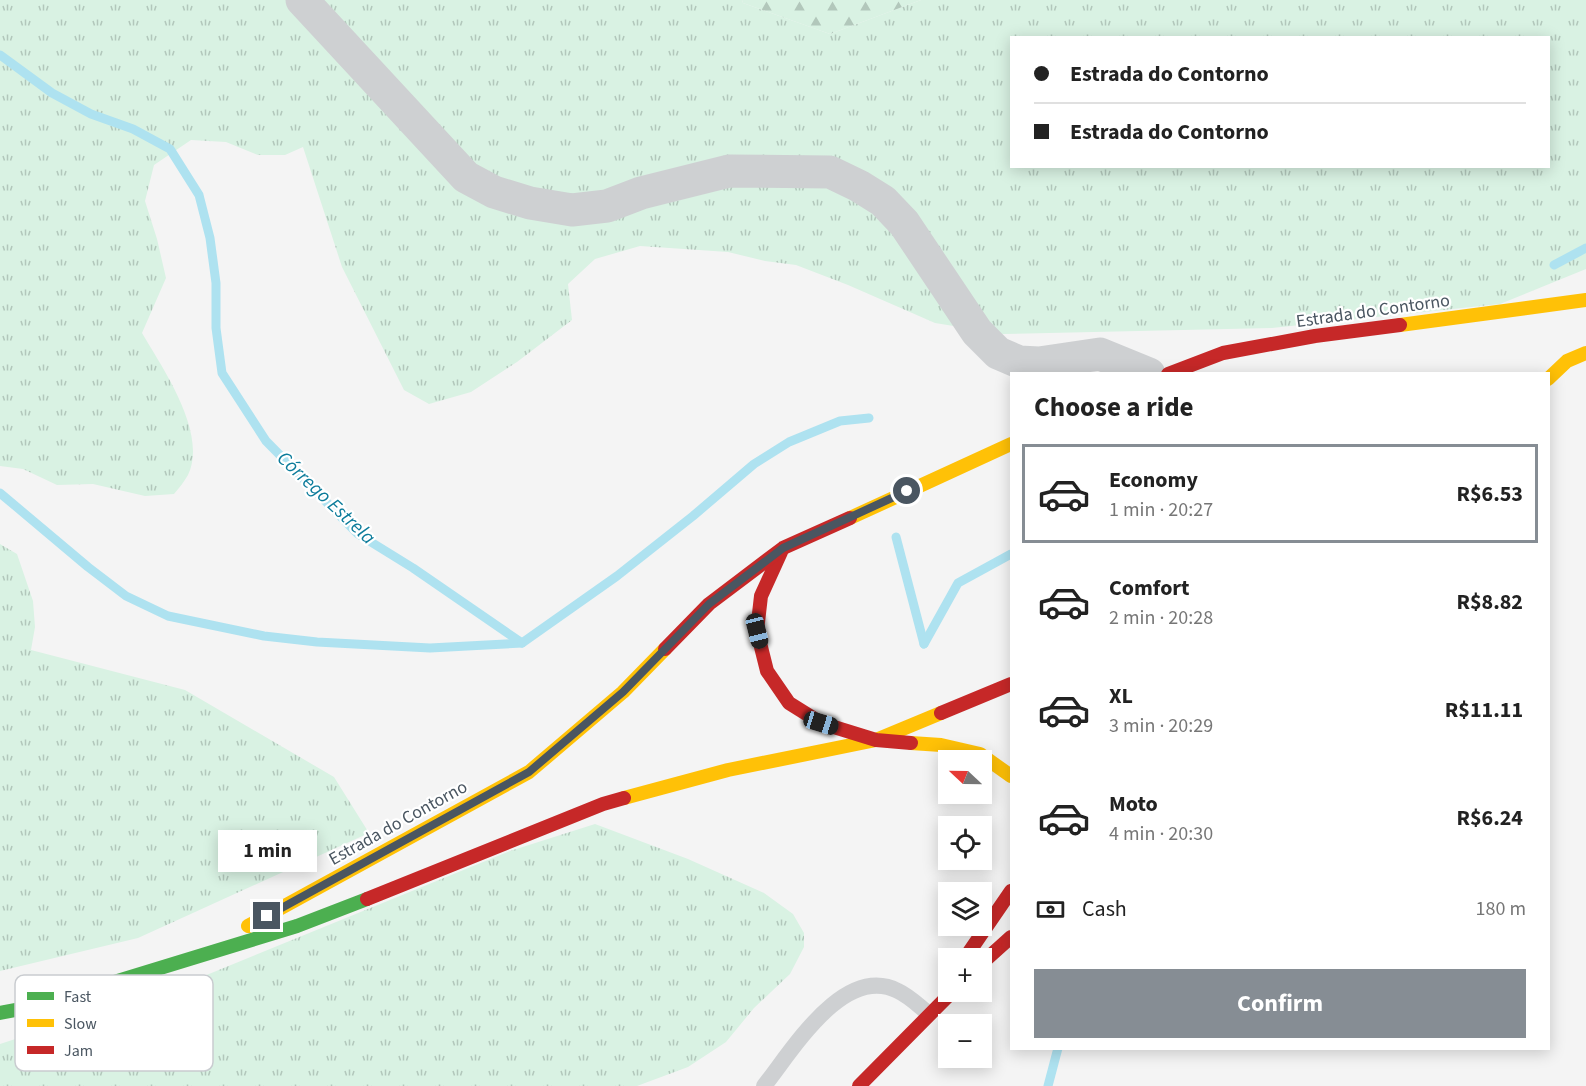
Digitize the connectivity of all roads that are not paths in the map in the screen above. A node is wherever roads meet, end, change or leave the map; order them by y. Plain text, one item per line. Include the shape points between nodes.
1 (302, 0) edge
2 (1586, 300) edge
3 (1586, 353) edge
4 (1567, 361) junction
5 (1144, 372) edge
6 (1173, 372) edge
7 (1550, 373) edge
8 (1550, 377) edge
9 (1010, 444) edge
10 (783, 548) junction
11 (1010, 684) edge
12 (876, 740) junction
13 (1010, 775) edge
14 (1010, 892) edge
15 (1010, 938) edge
16 (972, 948) edge
17 (992, 954) edge
18 (186, 960) junction
19 (137, 975) edge
20 (938, 998) edge
21 (941, 1002) edge
22 (15, 1010) edge
23 (0, 1013) edge
24 (928, 1013) junction
25 (764, 1086) edge
26 (859, 1086) edge

1 - 5 street via 466,177 494,192 572,210 608,206 641,193 729,171 830,172 883,201 904,223 977,332 998,353 1019,362 1039,363 1100,354
2 - 6 main road, Estrada do Contorno via 1315,336 1223,353
3 - 4 main road
4 - 7 main road
4 - 8 main road
9 - 10 main road, Estrada do Contorno
10 - 12 main road via 761,596 757,631 767,671 789,703 821,723
10 - 18 main road, Estrada do Contorno via 709,604 623,692 529,772
11 - 12 main road
12 - 13 main road via 941,745 980,754
12 - 18 main road via 728,770 603,804 297,926
14 - 16 main road
15 - 17 main road
18 - 19 main road
20 - 24 main road
21 - 24 main road
22 - 23 main road
24 - 25 lane via 898,990 872,984 849,993 833,1003
24 - 26 main road

